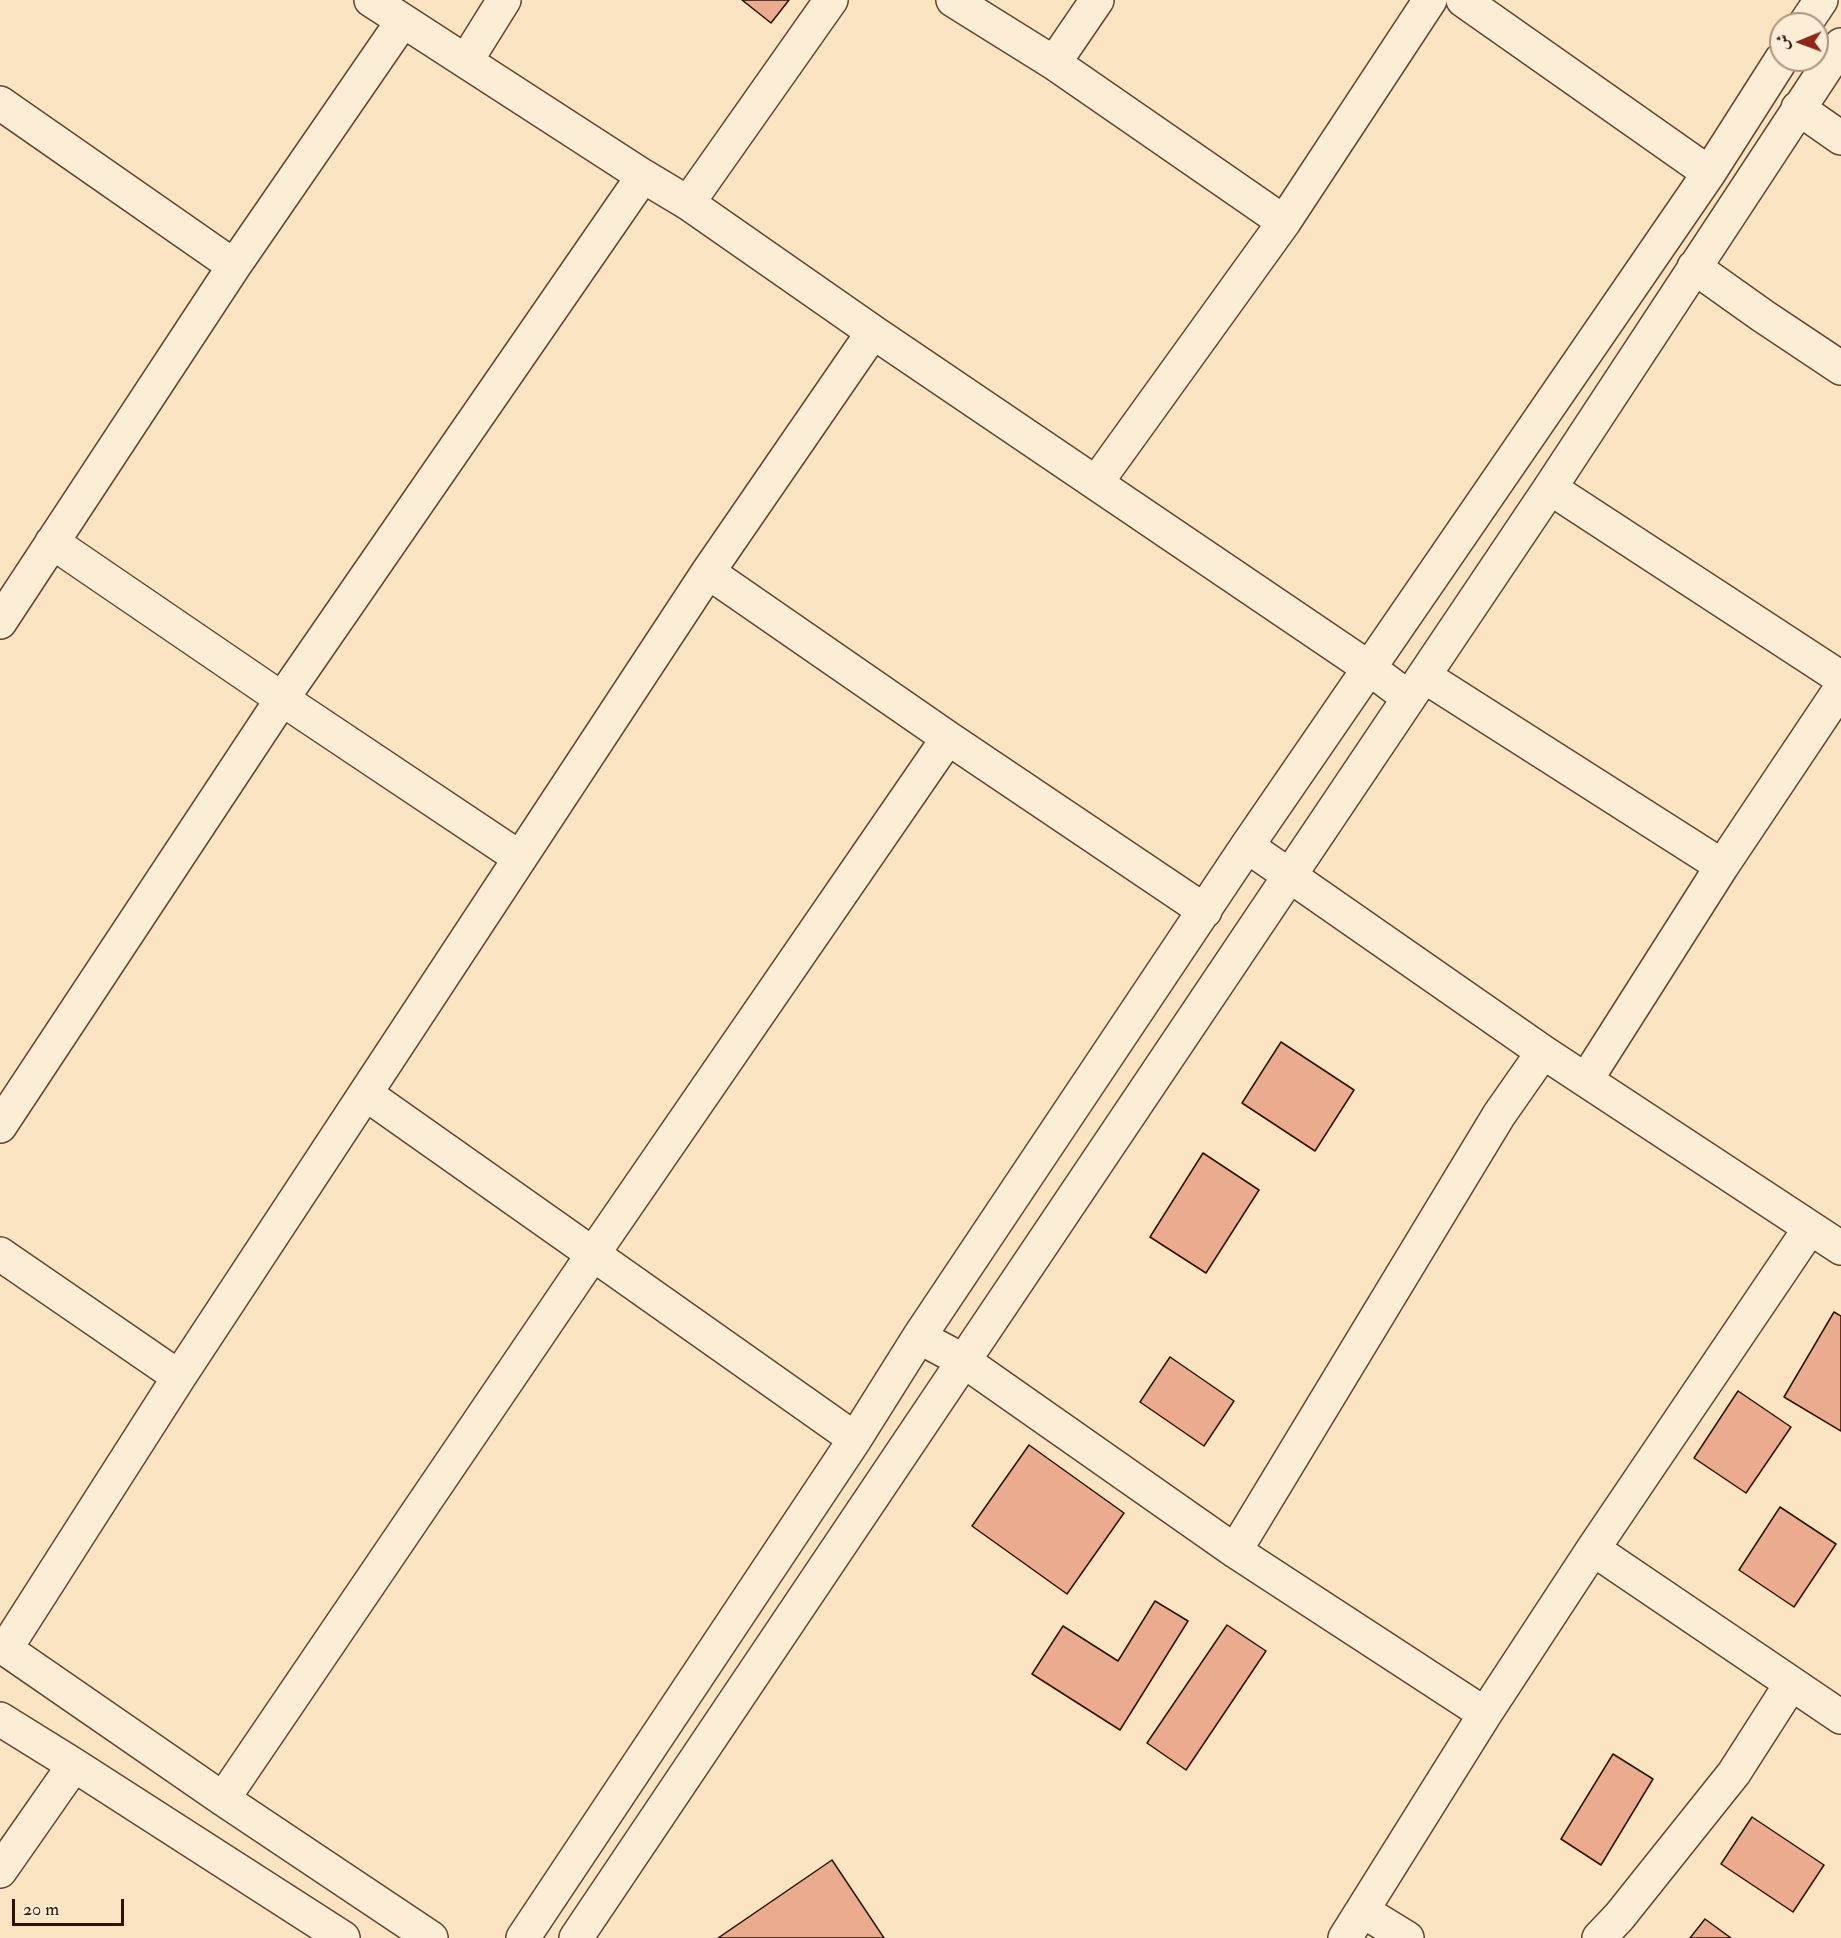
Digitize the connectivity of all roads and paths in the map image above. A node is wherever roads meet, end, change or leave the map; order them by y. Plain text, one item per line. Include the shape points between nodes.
1 (371, 0) edge
2 (504, 0) edge
3 (831, 0) edge
4 (953, 0) edge
5 (1097, 0) edge
6 (1430, 0) edge
7 (1463, 0) edge
8 (402, 22) junction
9 (1841, 45) edge
10 (466, 61) junction
11 (1054, 63) junction
12 (1773, 72) edge
13 (1, 107) edge
14 (1798, 108) junction
15 (1841, 138) edge
16 (1709, 173) junction
17 (644, 176) junction
18 (688, 202) junction
19 (1284, 222) junction
20 (234, 266) junction
21 (1694, 267) junction
22 (873, 332) junction
23 (1841, 368) edge
24 (1096, 483) junction
25 (1550, 488) junction
26 (52, 542) junction
27 (708, 572) junction
28 (0, 622) edge
29 (1369, 668) junction
30 (1841, 678) edge
31 (1416, 687) junction
32 (1841, 688) edge
33 (282, 699) junction
34 (948, 738) junction
35 (1247, 846) junction
36 (520, 858) junction
37 (1722, 866) junction
38 (1292, 875) junction
39 (1205, 911) junction
40 (1543, 1052) junction
41 (1586, 1080) junction
42 (366, 1094) junction
43 (0, 1125) edge
44 (1810, 1228) junction
45 (1841, 1248) edge
46 (0, 1254) edge
47 (594, 1254) junction
48 (920, 1337) junction
49 (964, 1361) junction
50 (179, 1377) junction
51 (855, 1439) junction
52 (1593, 1549) junction
53 (1235, 1551) junction
54 (3, 1647) edge
55 (1791, 1684) junction
56 (1485, 1714) junction
57 (1841, 1717) edge
58 (0, 1719) edge
59 (74, 1765) junction
60 (224, 1799) junction
61 (0, 1871) edge
62 (1363, 1911) junction
63 (304, 1927) edge
64 (343, 1938) edge
65 (431, 1938) edge
66 (523, 1938) edge
67 (576, 1938) edge
68 (1345, 1938) edge
69 (1407, 1938) edge
70 (1599, 1938) edge

1 - 8 street
2 - 10 street
3 - 18 street
4 - 11 street
5 - 11 street
6 - 19 street
7 - 16 street
8 - 10 street
8 - 20 street
9 - 14 street
10 - 17 street
11 - 19 street
12 - 16 street
13 - 20 street
14 - 15 street
14 - 21 street
16 - 29 street
17 - 18 street
17 - 33 street
18 - 22 street
19 - 24 street
20 - 26 street
21 - 23 street
21 - 25 street
22 - 24 street
22 - 27 street
24 - 29 street
25 - 30 street
25 - 31 street
26 - 28 street
26 - 33 street
27 - 34 street
27 - 36 street
29 - 31 street
29 - 35 street
31 - 37 street
31 - 38 street
32 - 37 street
33 - 36 street
33 - 43 street
34 - 39 street
34 - 47 street
35 - 38 street
35 - 39 street
36 - 42 street
37 - 41 street
38 - 40 street
38 - 49 street
39 - 48 street
40 - 41 street
40 - 53 street via 1499,1115
41 - 44 street
42 - 47 street
42 - 50 street
44 - 45 street
44 - 52 street
46 - 50 street
47 - 51 street
47 - 60 street
48 - 49 street
48 - 51 street
49 - 53 street
49 - 67 street
50 - 54 street
51 - 66 street
52 - 55 street
52 - 56 street
53 - 56 street
54 - 60 street
55 - 57 street
55 - 70 street via 1734,1773
56 - 62 street
58 - 59 street
59 - 61 street
59 - 63 street
60 - 65 street
62 - 68 street
62 - 69 street
63 - 64 street

